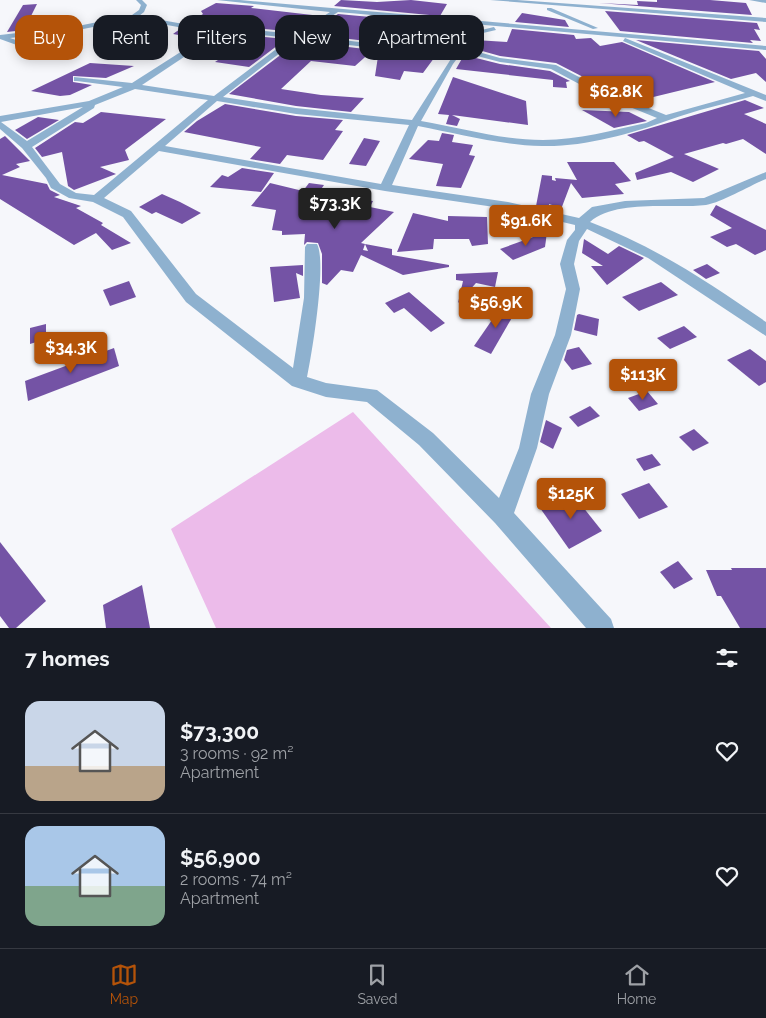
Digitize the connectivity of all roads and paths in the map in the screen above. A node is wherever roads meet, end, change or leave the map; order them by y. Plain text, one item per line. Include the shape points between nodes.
1 (139, 0) edge
2 (220, 0) edge
3 (284, 0) edge
4 (495, 0) edge
5 (752, 0) edge
6 (766, 1) edge
7 (538, 5) junction
8 (295, 7) junction
9 (336, 10) junction
10 (137, 15) edge
11 (303, 15) edge
12 (322, 15) edge
13 (766, 20) edge
14 (93, 25) edge
15 (523, 26) junction
16 (484, 31) edge
17 (611, 35) junction
18 (0, 38) edge
19 (15, 42) edge
20 (766, 48) edge
21 (275, 52) edge
22 (484, 56) edge
23 (178, 58) edge
24 (454, 60) edge
25 (77, 79) dead end
26 (134, 86) junction
27 (753, 93) junction
28 (766, 98) edge
29 (214, 99) junction
30 (100, 100) junction
31 (665, 118) junction
32 (0, 120) edge
33 (415, 123) junction
34 (0, 124) edge
35 (26, 146) junction
36 (158, 148) junction
37 (766, 175) edge
38 (385, 188) junction
39 (96, 199) junction
40 (581, 223) junction
41 (312, 247) dead end
42 (766, 330) edge
43 (298, 381) junction
44 (502, 516) junction
45 (602, 628) edge

1 - 10 street via 144,5
2 - 8 street
3 - 8 street
4 - 7 street
5 - 6 street
7 - 13 street
7 - 17 street
8 - 9 street
8 - 11 street
9 - 12 street
9 - 15 street
14 - 18 street
15 - 16 street
15 - 17 street
17 - 20 street
17 - 27 street
18 - 19 street
21 - 29 street
22 - 31 street via 553,67 601,92
23 - 26 street
24 - 33 street
25 - 26 street
26 - 29 street
26 - 30 street
27 - 28 street
27 - 31 street
29 - 33 street
29 - 36 street
30 - 32 street
30 - 35 street
31 - 33 street via 649,125 599,136 543,144
33 - 38 street
34 - 35 street
35 - 39 street via 55,186 72,196
36 - 38 street
36 - 39 street
37 - 40 street via 706,201 625,205 596,210
38 - 40 street via 543,212
39 - 43 street via 127,214 191,298
40 - 42 street via 626,242 700,283
40 - 44 street via 567,264 573,289 563,336 540,394 528,448
41 - 43 street via 309,332
43 - 44 street via 326,390 371,395 426,439
44 - 45 street

